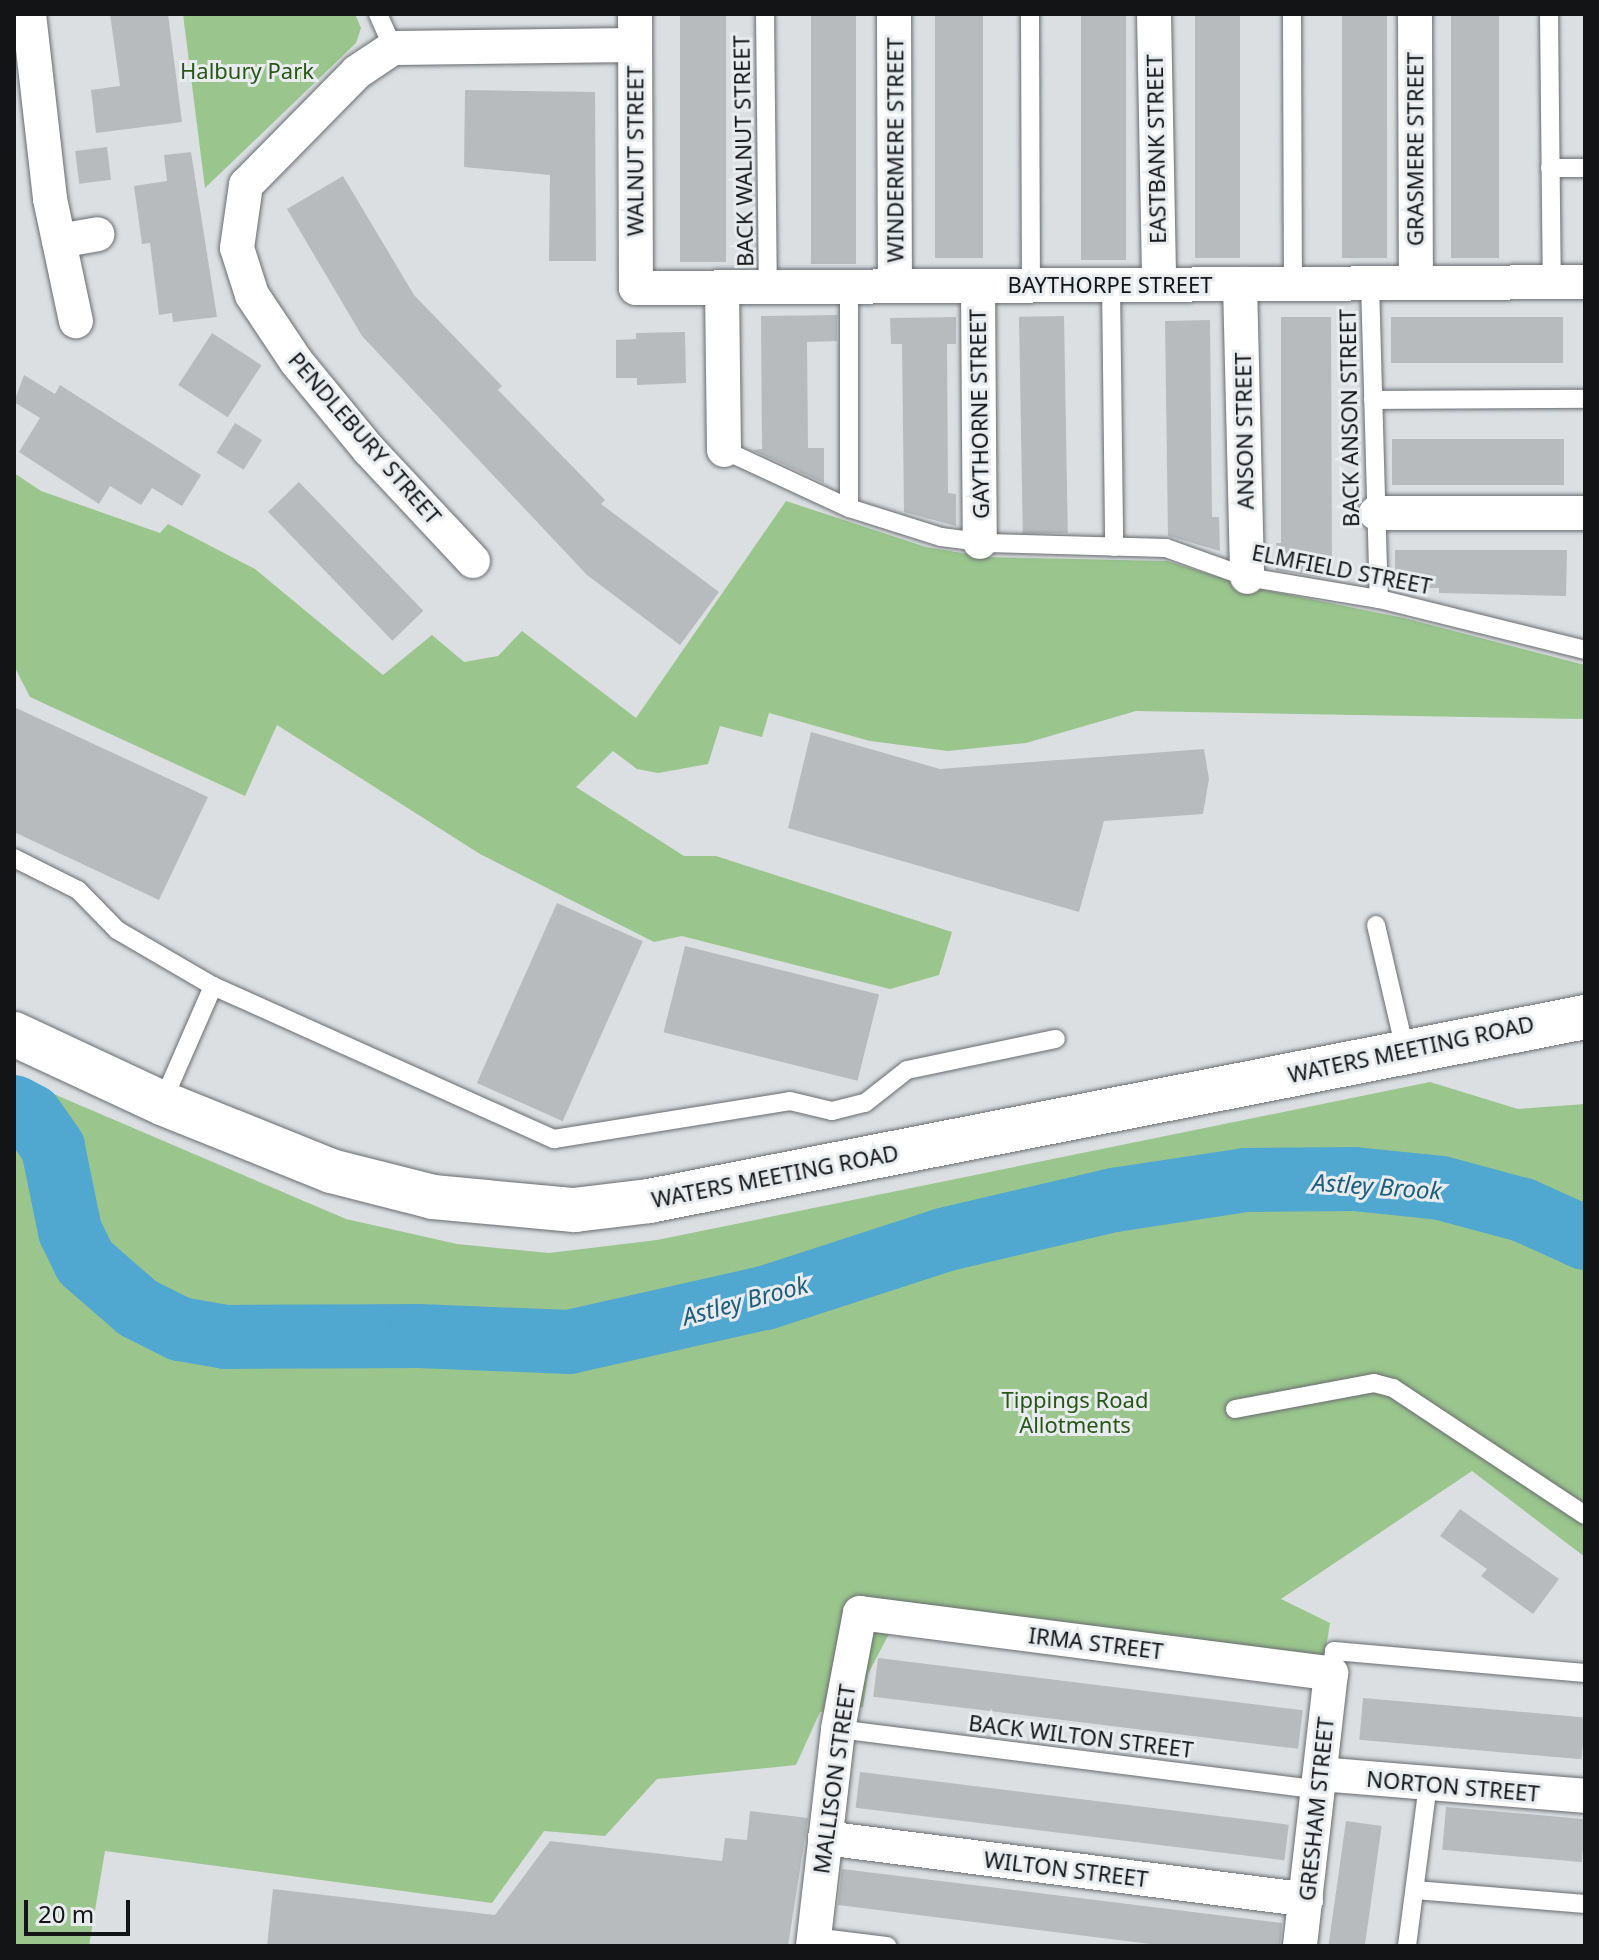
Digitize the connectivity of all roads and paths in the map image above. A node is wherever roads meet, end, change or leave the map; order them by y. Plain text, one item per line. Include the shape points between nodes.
1 (29, 14) edge
2 (378, 14) edge
3 (765, 14) edge
4 (894, 14) edge
5 (1030, 14) edge
6 (1154, 14) edge
7 (1292, 14) edge
8 (1415, 14) edge
9 (1549, 14) edge
10 (635, 29) edge
11 (393, 48) junction
12 (1550, 168) junction
13 (1585, 168) edge
14 (97, 234) dead end
15 (59, 241) junction
16 (1574, 282) edge
17 (1370, 283) junction
18 (1416, 283) junction
19 (1240, 284) junction
20 (1293, 284) junction
21 (1111, 285) junction
22 (1159, 285) junction
23 (849, 286) junction
24 (895, 286) junction
25 (978, 286) junction
26 (1031, 286) junction
27 (768, 287) junction
28 (636, 288) joint
29 (722, 288) junction
30 (1585, 298) edge
31 (76, 321) dead end
32 (1585, 399) edge
33 (1373, 400) junction
34 (724, 450) joint
35 (849, 508) junction
36 (1376, 513) junction
37 (1585, 513) edge
38 (980, 542) junction
39 (1114, 547) junction
40 (473, 561) dead end
41 (1247, 577) junction
42 (1379, 599) junction
43 (1585, 650) edge
44 (14, 858) edge
45 (1376, 925) dead end
46 (213, 986) junction
47 (1576, 1014) edge
48 (14, 1034) edge
49 (1056, 1039) dead end
50 (1405, 1050) junction
51 (162, 1103) junction
52 (1235, 1409) dead end
53 (1585, 1515) edge
54 (860, 1613) joint
55 (1331, 1673) junction
56 (1585, 1673) edge
57 (838, 1729) junction
58 (1319, 1782) junction
59 (1428, 1785) junction
60 (1585, 1796) edge
61 (825, 1838) junction
62 (1415, 1890) junction
63 (1306, 1900) junction
64 (1585, 1904) edge
65 (813, 1942) edge
66 (887, 1946) edge
67 (1300, 1946) edge
68 (1407, 1946) edge

1 - 15 street
2 - 11 lane
3 - 27 lane, BACK WALNUT STREET
4 - 24 street, WINDERMERE STREET
5 - 26 lane
6 - 22 street, EASTBANK STREET
7 - 20 lane
8 - 18 street, GRASMERE STREET
9 - 12 lane
10 - 11 street
10 - 28 street, WALNUT STREET
11 - 40 street, PENDLEBURY STREET via 357,72 256,170 240,205 237,248 252,295 296,361 369,450
12 - 13 lane
12 - 16 lane
14 - 15 street
15 - 31 street
16 - 18 street, BAYTHORPE STREET
16 - 30 street
17 - 18 street, BAYTHORPE STREET
17 - 20 street, BAYTHORPE STREET
17 - 33 lane, BACK ANSON STREET
19 - 20 street, BAYTHORPE STREET
19 - 22 street, BAYTHORPE STREET
19 - 41 street, ANSON STREET
21 - 22 street, BAYTHORPE STREET
21 - 26 street, BAYTHORPE STREET
21 - 39 lane
23 - 24 street, BAYTHORPE STREET
23 - 27 street, BAYTHORPE STREET
23 - 35 lane
24 - 25 street, BAYTHORPE STREET
25 - 26 street, BAYTHORPE STREET
25 - 38 street, GAYTHORNE STREET
27 - 29 street, BAYTHORPE STREET
28 - 29 street, BAYTHORPE STREET
29 - 34 street
32 - 33 lane
33 - 36 lane, BACK ANSON STREET
34 - 35 lane, ELMFIELD STREET
35 - 38 lane, ELMFIELD STREET via 897,525
36 - 37 street
36 - 42 lane, BACK ANSON STREET
38 - 39 lane, ELMFIELD STREET
39 - 41 lane, ELMFIELD STREET via 1166,548
41 - 42 lane, ELMFIELD STREET
42 - 43 lane, ELMFIELD STREET
44 - 46 lane via 78,890 117,930
45 - 50 lane
46 - 49 lane via 554,1139 790,1101 832,1111 865,1103 907,1070
46 - 51 lane
47 - 50 street, WATERS MEETING ROAD
48 - 51 street, WATERS MEETING ROAD
50 - 51 street, WATERS MEETING ROAD via 649,1201 574,1210 482,1205 380,1186
52 - 53 lane via 1374,1383 1393,1388
54 - 55 street, IRMA STREET
54 - 57 street, MALLISON STREET
55 - 56 lane via 1334,1651
55 - 58 street, GRESHAM STREET
57 - 58 lane, BACK WILTON STREET
57 - 61 street, MALLISON STREET
58 - 59 street, NORTON STREET
58 - 63 street, GRESHAM STREET
59 - 60 street, NORTON STREET
59 - 62 lane
61 - 63 street, WILTON STREET
61 - 65 street, MALLISON STREET
62 - 64 lane
62 - 68 lane
63 - 67 street, GRESHAM STREET
65 - 66 lane

